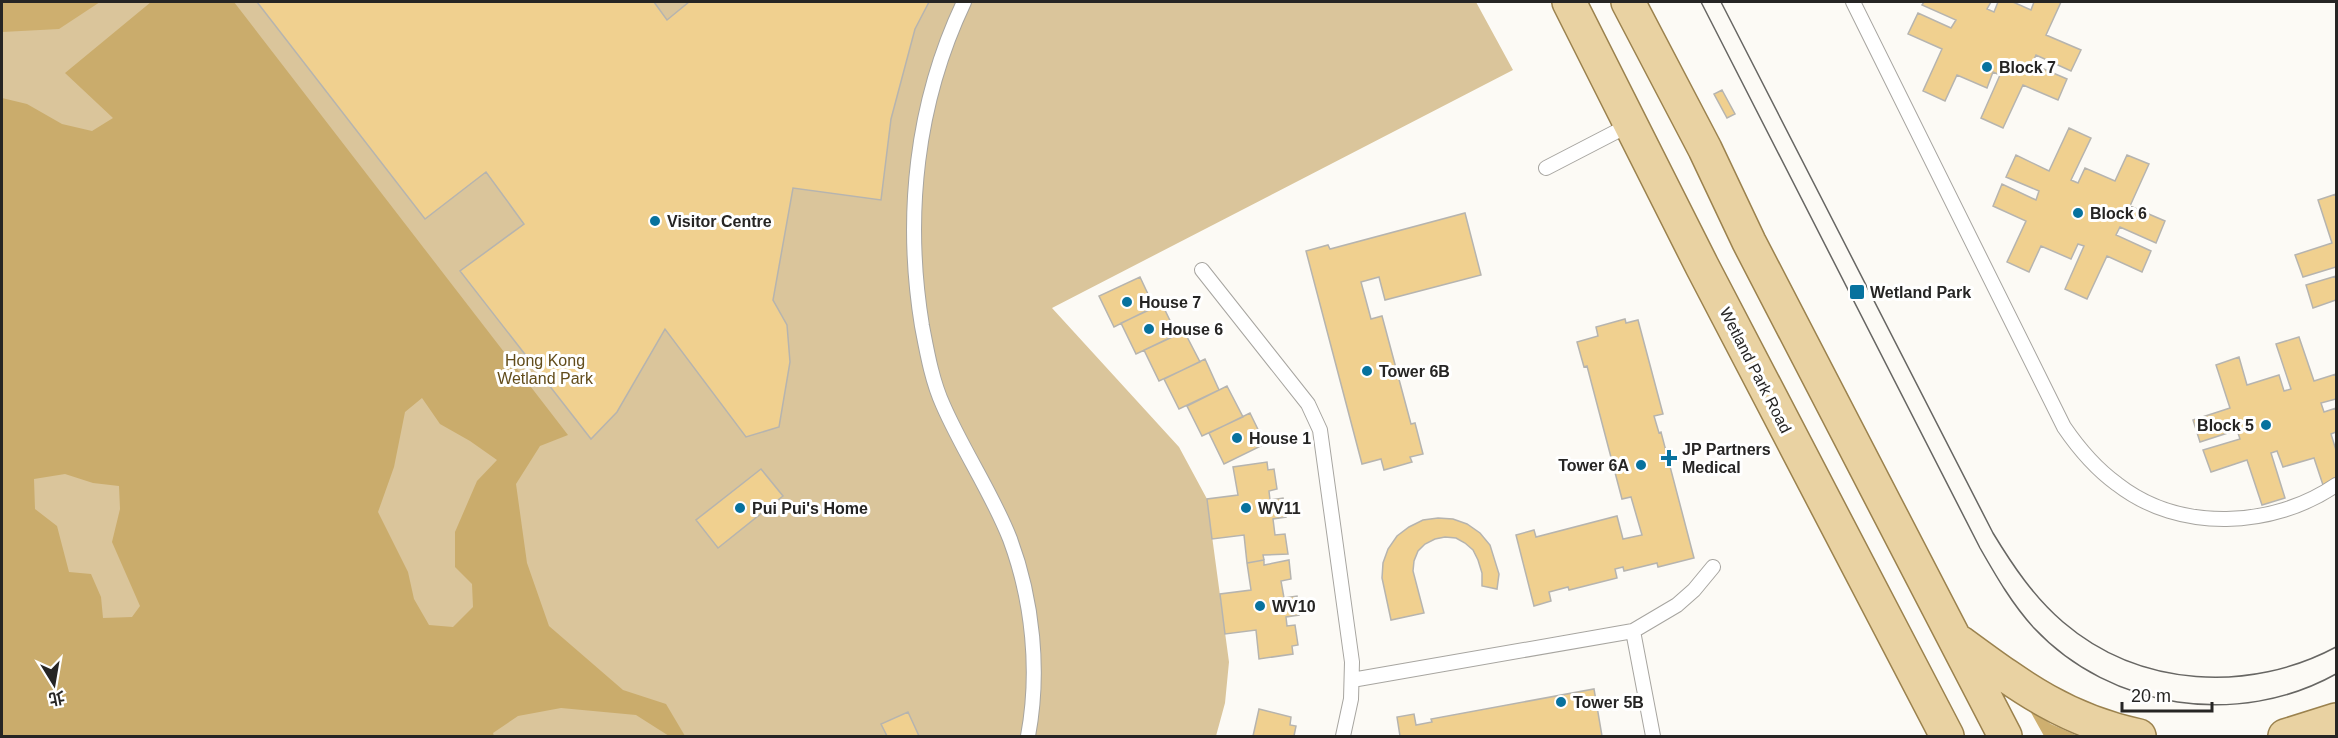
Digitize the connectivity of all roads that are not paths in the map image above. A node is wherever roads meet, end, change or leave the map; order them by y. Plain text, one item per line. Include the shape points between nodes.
1 (964, 2) edge
2 (1569, 2) edge
3 (1628, 2) edge
4 (1853, 2) edge
5 (1631, 124) junction
6 (1546, 168) dead end
7 (1202, 270) dead end
8 (2337, 485) edge
9 (1713, 567) dead end
10 (1633, 632) junction
11 (1955, 638) junction
12 (1352, 681) junction
13 (2337, 720) edge
14 (1028, 736) edge
15 (1343, 736) edge
16 (1653, 736) edge
17 (1947, 736) edge
18 (2005, 736) edge
19 (2139, 736) edge
20 (2285, 736) edge

1 - 14 lane via 935,77 922,134 915,191 918,297 925,345 942,404 1010,538 1021,575 1033,651
2 - 5 main road, Wetland Park Road
3 - 11 main road
4 - 8 lane via 2064,427 2098,469 2150,503 2193,516 2220,519 2273,514 2299,506
5 - 6 lane
5 - 17 main road, Wetland Park Road
7 - 12 lane via 1315,416
9 - 10 lane via 1677,605
10 - 12 lane
10 - 16 lane
11 - 18 main road
11 - 19 main road via 2020,687 2059,709 2095,725
12 - 15 lane
13 - 20 main road

